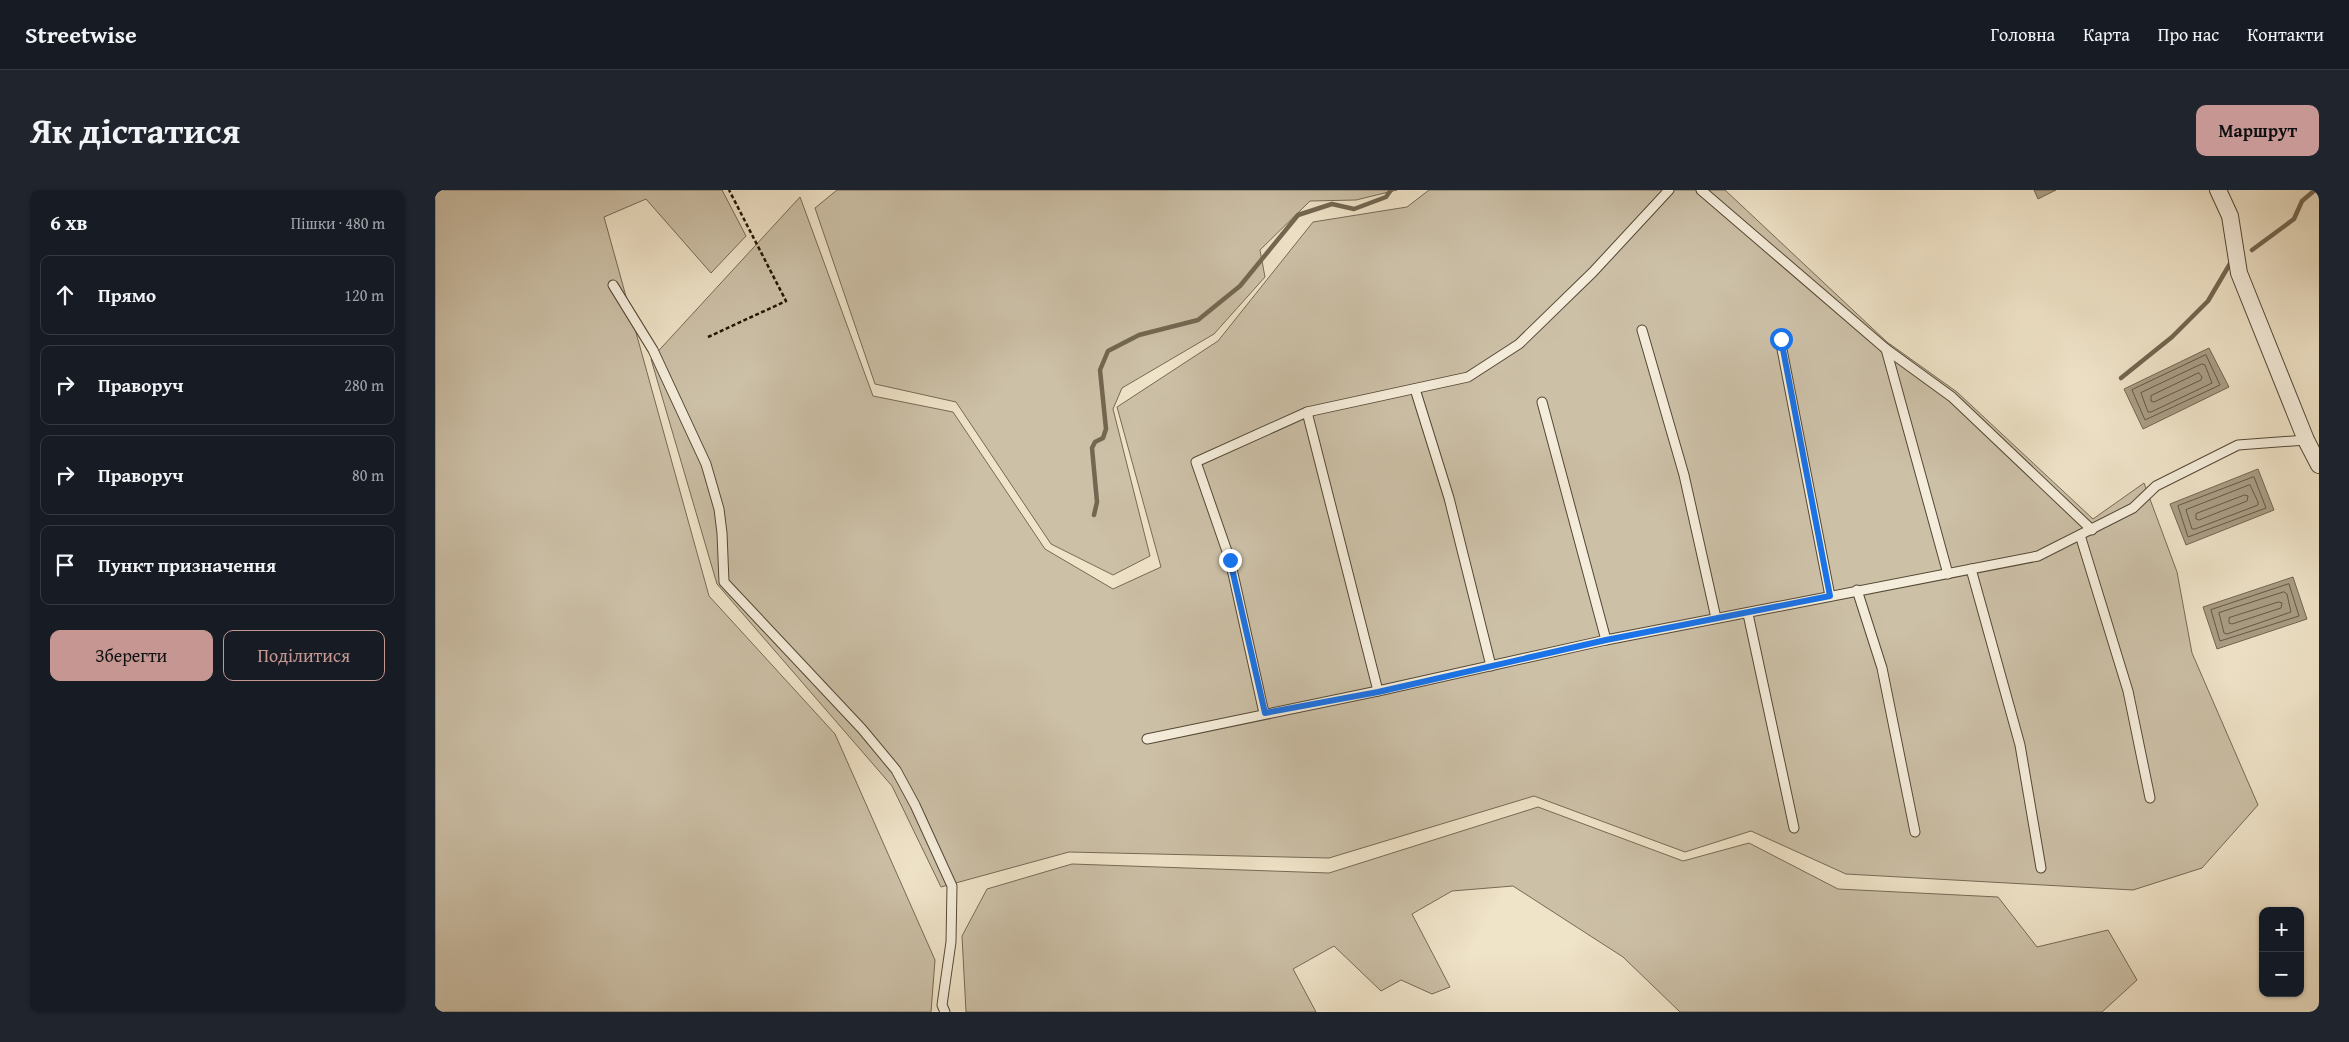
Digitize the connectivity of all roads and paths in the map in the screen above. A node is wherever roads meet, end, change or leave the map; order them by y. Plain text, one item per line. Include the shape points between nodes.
1 (729, 190) edge
2 (1669, 190) edge
3 (1701, 190) edge
4 (2218, 190) edge
5 (613, 285) dead end
6 (1642, 330) dead end
7 (708, 337) dead end
8 (1781, 339) dead end
9 (1886, 350) junction
10 (1415, 389) junction
11 (1542, 402) dead end
12 (1307, 412) junction
13 (2306, 440) junction
14 (2319, 465) edge
15 (2092, 530) junction
16 (2080, 535) junction
17 (1971, 569) junction
18 (1948, 574) junction
19 (1857, 590) junction
20 (1830, 596) junction
21 (1748, 614) junction
22 (1716, 618) junction
23 (1606, 640) junction
24 (1491, 666) junction
25 (1378, 692) junction
26 (1265, 713) junction
27 (1147, 739) dead end
28 (2150, 798) dead end
29 (1794, 828) dead end
30 (1915, 832) dead end
31 (2041, 868) dead end
32 (945, 1012) edge

1 - 7 path via 787,301
2 - 10 lane via 1593,272 1519,344 1468,377
3 - 9 lane
4 - 13 street via 2230,216 2239,273
5 - 32 lane via 653,350 706,464 719,509 724,582 862,729 896,770 952,886 951,942 942,1005
6 - 22 lane via 1684,475
8 - 20 lane
9 - 15 lane via 1952,397
9 - 18 lane
10 - 12 lane
10 - 24 lane via 1449,498
11 - 23 lane
12 - 25 lane
12 - 26 lane via 1196,462 1230,560
13 - 14 street
13 - 15 lane via 2238,445 2156,486 2133,508
15 - 16 lane
16 - 17 lane via 2038,556
16 - 28 lane via 2128,691
17 - 18 lane
17 - 31 lane via 2020,745
18 - 19 lane
19 - 20 lane
19 - 30 lane via 1882,668
20 - 21 lane
21 - 22 lane
21 - 29 lane
22 - 23 lane
23 - 24 lane
24 - 25 lane
25 - 26 lane
26 - 27 lane

